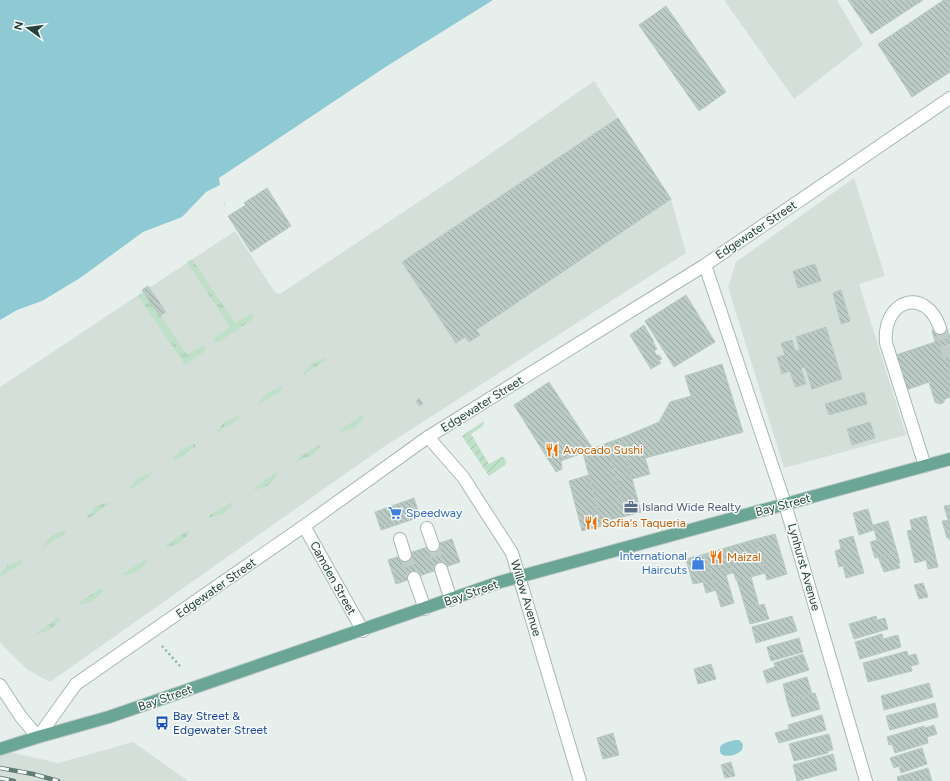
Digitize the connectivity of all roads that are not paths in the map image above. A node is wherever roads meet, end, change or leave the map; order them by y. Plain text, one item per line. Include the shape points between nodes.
1 (950, 98) edge
2 (705, 265) junction
3 (940, 328) tunnel mouth
4 (428, 437) junction
5 (950, 459) edge
6 (925, 466) junction
7 (785, 504) junction
8 (304, 526) junction
9 (427, 528) dead end
10 (400, 539) dead end
11 (433, 545) tunnel mouth
12 (405, 555) tunnel mouth
13 (441, 569) tunnel mouth
14 (520, 577) junction
15 (414, 578) tunnel mouth
16 (451, 600) junction
17 (425, 609) junction
18 (363, 631) junction
19 (0, 685) edge
20 (38, 737) junction
21 (0, 749) edge
22 (580, 781) edge
23 (866, 781) edge

1 - 2 street, Edgewater Street
2 - 4 street, Edgewater Street
2 - 7 street, Lynhurst Avenue
3 - 6 street via 928,308 914,303 895,309 886,330 886,343
4 - 8 street, Edgewater Street
4 - 14 street, Willow Avenue via 463,477 512,553
5 - 6 main road, Bay Street
6 - 7 main road, Bay Street
7 - 14 main road, Bay Street
7 - 23 street, Lynhurst Avenue
8 - 18 street, Camden Street
8 - 20 street, Edgewater Street via 76,684
9 - 11 street
10 - 12 street
13 - 16 street
14 - 16 main road, Bay Street
14 - 22 street, Willow Avenue
15 - 17 street
16 - 17 main road, Bay Street
17 - 18 main road, Bay Street
18 - 20 main road, Bay Street via 109,718
19 - 20 street
20 - 21 main road, Bay Street

